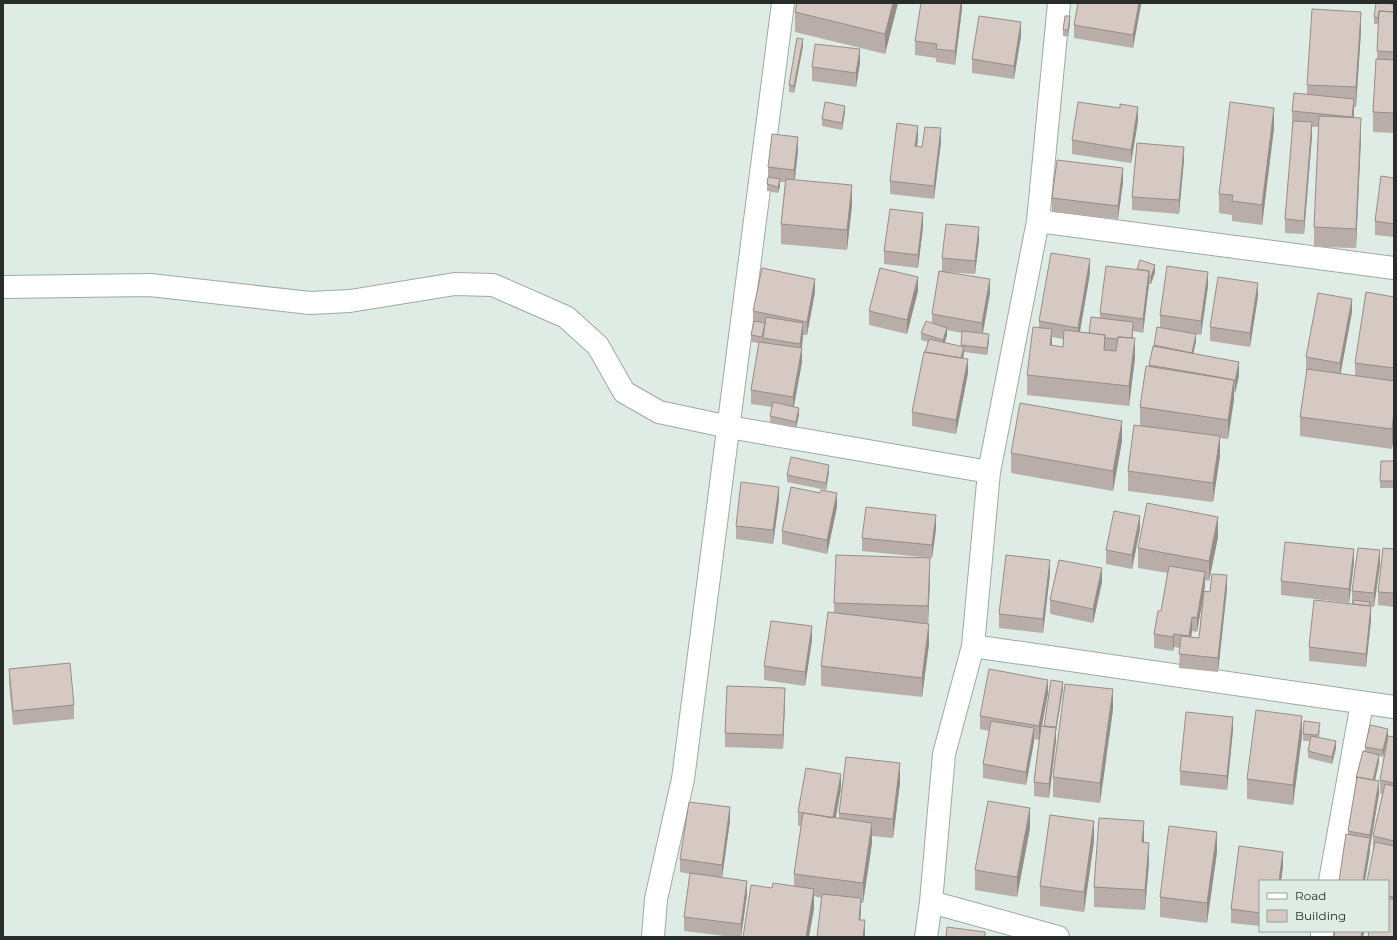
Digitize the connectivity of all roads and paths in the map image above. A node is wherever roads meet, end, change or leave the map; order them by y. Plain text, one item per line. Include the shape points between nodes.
1 (783, 3) edge
2 (1059, 3) edge
3 (1038, 221) junction
4 (1394, 268) edge
5 (3, 288) edge
6 (729, 427) junction
7 (989, 472) junction
8 (973, 646) junction
9 (1362, 702) junction
10 (1394, 707) edge
11 (1330, 880) edge
12 (931, 902) junction
13 (653, 937) edge
14 (926, 937) edge
15 (1058, 937) edge

1 - 6 street
2 - 3 street
3 - 4 street
3 - 7 street
5 - 6 street via 150,286 310,303 350,301 455,284 494,285 566,317 598,346 624,392 659,412
6 - 7 street
6 - 13 street via 683,780 656,899
7 - 8 street
8 - 9 street
8 - 12 street via 944,754
9 - 10 street
9 - 11 street
12 - 14 street
12 - 15 street

